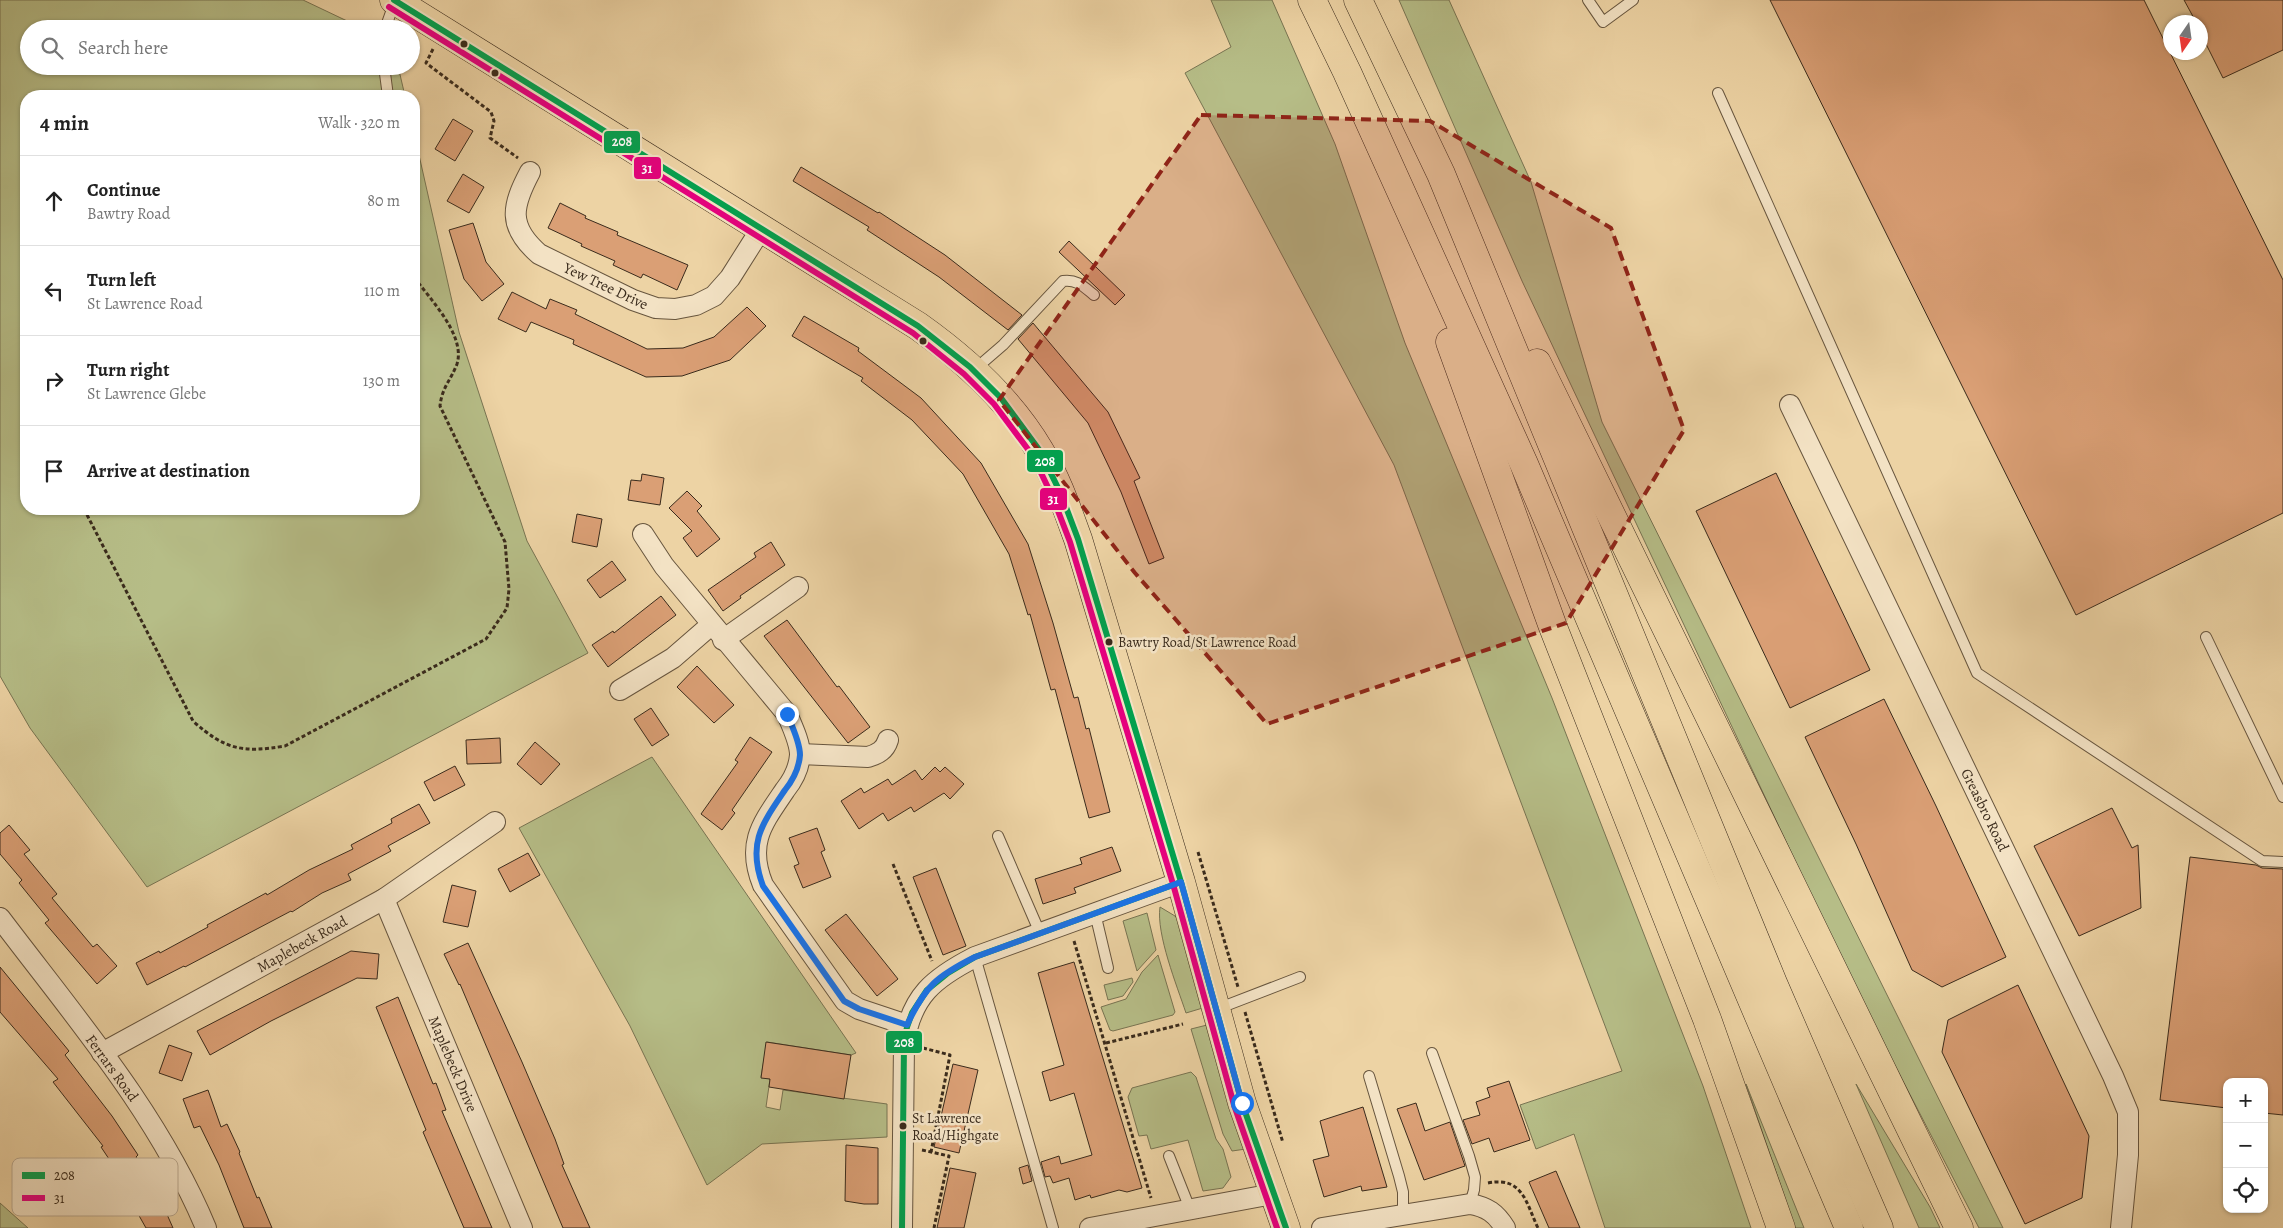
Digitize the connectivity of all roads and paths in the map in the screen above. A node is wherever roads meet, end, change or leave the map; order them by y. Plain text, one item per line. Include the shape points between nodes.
1 (395, 0) edge
2 (1312, 0) edge
3 (1358, 0) edge
4 (1588, 0) edge
5 (1633, 0) edge
6 (388, 20) edge
7 (442, 30) junction
8 (385, 75) edge
9 (387, 90) edge
10 (1718, 93) dead end
11 (1381, 150) junction
12 (530, 172) joint
13 (1456, 212) junction
14 (761, 229) junction
15 (420, 285) edge
16 (1094, 295) dead end
17 (974, 370) junction
18 (1790, 405) dead end
19 (87, 515) edge
20 (643, 534) dead end
21 (798, 587) dead end
22 (717, 632) junction
23 (2206, 637) dead end
24 (620, 690) dead end
25 (888, 740) dead end
26 (800, 754) junction
27 (2283, 797) edge
28 (495, 822) dead end
29 (998, 836) dead end
30 (2283, 862) edge
31 (894, 864) dead end
32 (1181, 882) junction
33 (384, 899) junction
34 (1095, 913) junction
35 (0, 918) edge
36 (1070, 922) junction
37 (1040, 933) junction
38 (975, 957) junction
39 (1108, 968) dead end
40 (1300, 977) dead end
41 (939, 978) junction
42 (1216, 1009) junction
43 (1183, 1024) dead end
44 (906, 1034) junction
45 (1106, 1043) junction
46 (102, 1053) junction
47 (1432, 1053) dead end
48 (1369, 1076) dead end
49 (903, 1146) junction
50 (931, 1152) junction
51 (1169, 1156) dead end
52 (172, 1158) edge
53 (178, 1169) edge
54 (1274, 1194) junction
55 (1472, 1195) junction
56 (1190, 1209) junction
57 (1157, 1215) junction
58 (1402, 1215) junction
59 (206, 1228) edge
60 (522, 1228) edge
61 (902, 1228) edge
62 (934, 1228) edge
63 (1054, 1228) edge
64 (1090, 1228) edge
65 (1286, 1228) edge
66 (1322, 1228) edge
67 (1505, 1228) edge
68 (1538, 1228) edge
69 (1781, 1228) edge
70 (1849, 1228) edge
71 (1880, 1228) edge
72 (1959, 1228) edge
73 (2121, 1228) edge

1 - 6 lane
1 - 7 main road
2 - 11 main road
3 - 13 main road
4 - 5 lane via 1603,22
7 - 12 path via 426,63 491,112 494,121 490,138 515,154
7 - 14 main road
8 - 9 lane
10 - 30 lane via 1977,673 2262,861
11 - 69 main road via 1553,628 1707,1019
11 - 70 main road via 1524,464
12 - 14 street, Yew Tree Drive via 517,196 516,215 519,231 529,246 633,300 656,308 696,305 714,296 730,278
13 - 71 main road via 1773,983
13 - 72 main road via 1522,333
14 - 17 main road via 918,326
15 - 19 path via 455,336 458,352 457,364 441,393 440,406 505,542 509,574 507,608 486,639 285,746 260,750 235,748 210,736 193,721
16 - 17 lane via 1078,282 1063,281 1003,345
17 - 32 main road via 988,383 1040,451 1061,492 1101,610
18 - 73 street, Greasbro Road via 2128,1112 2128,1155
20 - 22 street via 664,566
21 - 22 street
22 - 24 street
22 - 26 street via 787,714
23 - 27 lane
25 - 26 street via 879,753 868,757
26 - 44 street via 791,782 761,827 756,843 758,872 763,886 844,1001
28 - 33 street, Maplebeck Road
29 - 37 lane
31 - 41 path
32 - 34 street
32 - 42 main road
33 - 46 street, Maplebeck Road
33 - 60 street, Maplebeck Drive
34 - 36 street
34 - 39 lane
35 - 46 street, Ferrars Road
36 - 37 street
36 - 45 path
37 - 38 street
38 - 41 street
38 - 63 lane
40 - 42 lane
41 - 44 street via 918,1002
42 - 54 main road via 1242,1103
43 - 45 path
44 - 49 street
44 - 50 path via 950,1055
45 - 57 path
46 - 52 street, Ferrars Road
47 - 55 lane via 1475,1176
48 - 58 lane via 1400,1176
49 - 50 path
49 - 61 street
50 - 62 path via 949,1156
51 - 56 lane
53 - 59 street, Ferrars Road
54 - 56 street
54 - 65 main road
55 - 58 street
55 - 67 street via 1497,1215
55 - 68 path via 1495,1181 1510,1183 1520,1189
56 - 57 street
57 - 64 street
58 - 66 street

